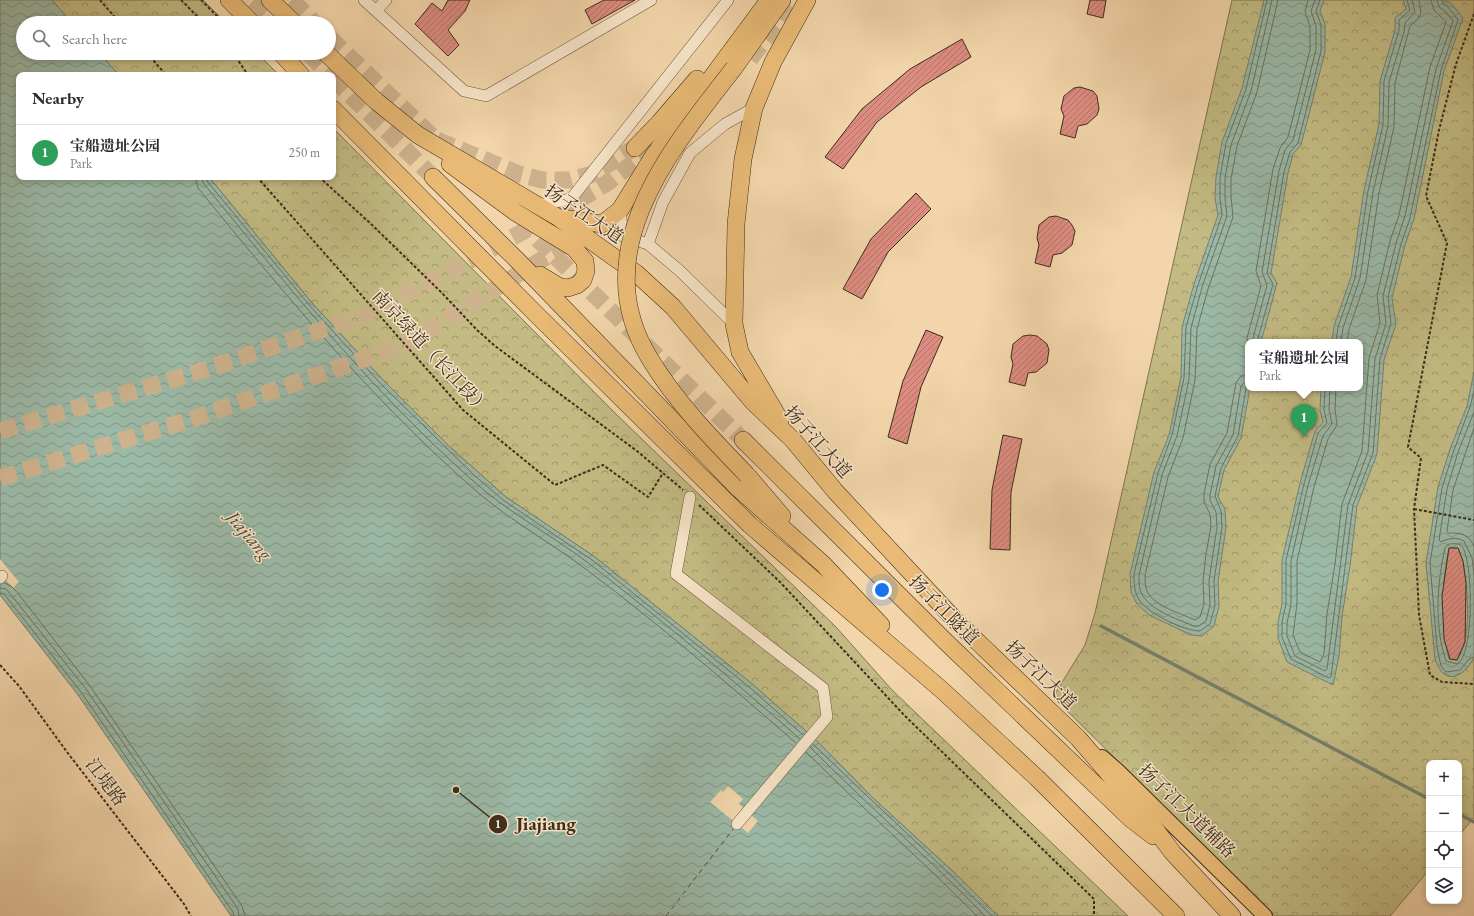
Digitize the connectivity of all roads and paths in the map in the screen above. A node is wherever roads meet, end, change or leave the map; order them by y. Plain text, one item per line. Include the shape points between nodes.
1 (100, 0) edge
2 (181, 0) edge
3 (200, 0) edge
4 (229, 0) edge
5 (270, 0) edge
6 (364, 0) edge
7 (386, 0) edge
8 (651, 0) edge
9 (728, 0) edge
10 (756, 0) edge
11 (769, 0) edge
12 (782, 0) edge
13 (807, 0) edge
14 (376, 12) junction
15 (1474, 14) edge
16 (114, 16) edge
17 (197, 16) edge
18 (217, 16) edge
19 (245, 16) edge
20 (287, 16) edge
21 (153, 60) edge
22 (238, 60) edge
23 (287, 60) edge
24 (333, 60) edge
25 (163, 72) edge
26 (246, 72) edge
27 (298, 72) edge
28 (754, 108) junction
29 (336, 112) edge
30 (418, 134) junction
31 (634, 148) tunnel mouth
32 (433, 177) tunnel mouth
33 (260, 180) edge
34 (322, 180) edge
35 (538, 206) junction
36 (620, 210) junction
37 (559, 218) junction
38 (648, 244) junction
39 (518, 261) junction
40 (734, 324) junction
41 (743, 440) tunnel mouth
42 (793, 440) junction
43 (663, 473) junction
44 (690, 497) junction
45 (1414, 509) junction
46 (1474, 520) edge
47 (823, 564) junction
48 (0, 665) edge
49 (1474, 684) edge
50 (943, 691) junction
51 (1078, 738) junction
52 (737, 824) dead end
53 (1173, 852) junction
54 (191, 916) edge
55 (1094, 916) edge
56 (1176, 916) edge
57 (1232, 916) edge
58 (1265, 916) edge

1 - 16 path
2 - 17 path
3 - 18 path
4 - 19 highway
5 - 20 highway
6 - 14 street
7 - 14 street
8 - 14 street via 486,96 464,91
9 - 35 street via 572,199
10 - 31 highway via 694,83
11 - 36 highway via 654,155
12 - 47 highway, bridge via 650,187 637,218 629,247 626,272 628,300 635,328 649,358 675,395
13 - 28 highway via 773,62
15 - 45 path via 1452,79 1426,196 1447,243 1408,447 1421,458
21 - 25 path
22 - 26 path
23 - 27 highway
24 - 30 highway, 扬子江大道 via 376,101
28 - 38 street via 725,124 690,153 663,202
28 - 40 highway via 743,159 736,224
29 - 50 highway via 750,525
30 - 35 highway, 扬子江大道
30 - 39 highway via 456,170 515,212 574,248 585,261 586,271 583,280 577,285 560,287
32 - 39 highway
33 - 43 path, 南京绿道（长江段） via 463,410 555,485 603,465 648,497
34 - 43 path via 369,222 495,346
35 - 37 highway, 扬子江大道
36 - 37 highway via 602,224
36 - 38 street via 623,236
37 - 42 highway, 扬子江大道 via 636,273 673,308 753,402
38 - 40 street via 680,271
39 - 47 highway via 739,489
40 - 42 highway via 740,352
41 - 53 highway, 扬子江隧道 via 1131,819
42 - 51 highway, 扬子江大道 via 835,491 957,622
43 - 44 path
44 - 52 street via 676,574 823,688 827,717
44 - 55 path via 780,582 905,716 1094,899
45 - 46 path
45 - 49 path via 1419,615 1430,675 1442,682
47 - 50 highway
48 - 54 path, 江堤路 via 19,686
50 - 56 highway via 1037,778
51 - 53 highway, 扬子江大道
51 - 58 main road, 扬子江大道辅路 via 1118,771
53 - 57 highway, 扬子江大道

